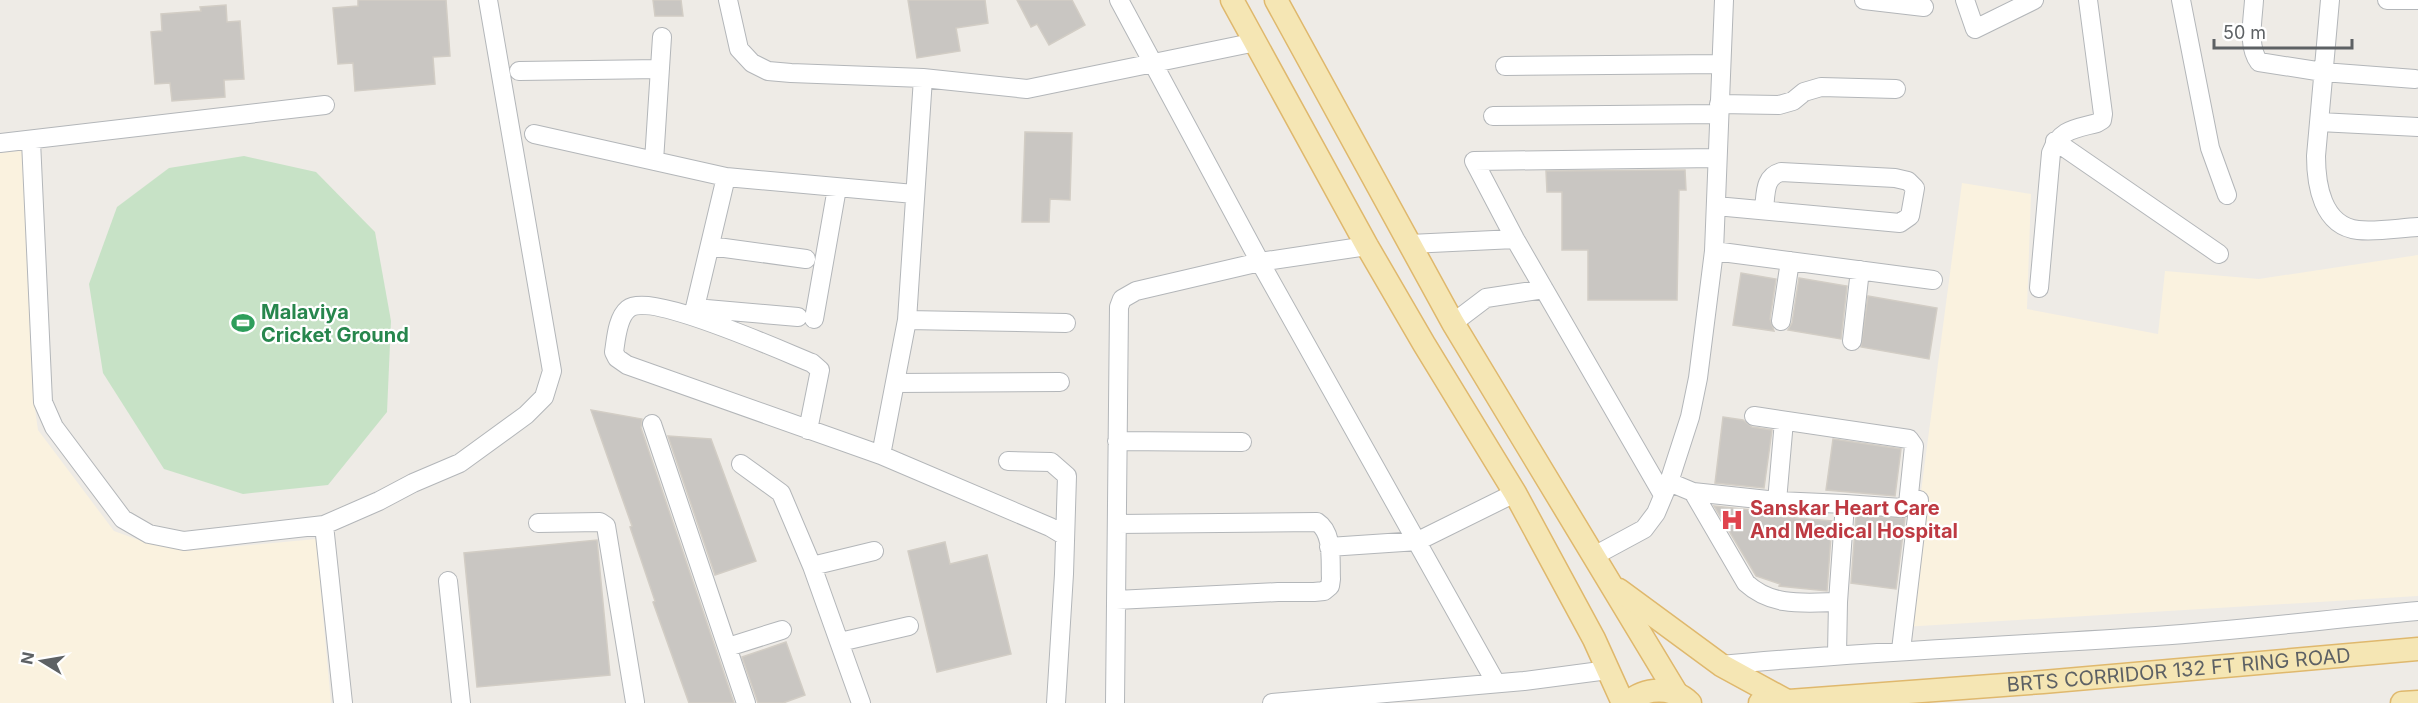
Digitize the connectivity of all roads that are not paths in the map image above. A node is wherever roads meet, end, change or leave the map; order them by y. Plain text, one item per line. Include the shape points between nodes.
1 (488, 0) edge
2 (728, 0) edge
3 (1119, 0) edge
4 (1232, 0) edge
5 (1276, 0) edge
6 (1724, 0) edge
7 (1864, 0) edge
8 (1965, 0) edge
9 (2034, 0) edge
10 (2088, 0) edge
11 (2181, 0) edge
12 (2254, 0) edge
13 (2330, 0) edge
14 (2387, 0) edge
15 (2418, 0) edge
16 (1924, 7) dead end
17 (662, 37) dead end
18 (1256, 42) junction
19 (1151, 63) junction
20 (1721, 64) junction
21 (1505, 66) dead end
22 (660, 69) junction
23 (519, 71) dead end
24 (2323, 72) junction
25 (923, 78) junction
26 (2415, 79) dead end
27 (1896, 89) dead end
28 (325, 105) dead end
29 (1719, 109) junction
30 (1493, 116) dead end
31 (2319, 122) junction
32 (2418, 127) edge
33 (534, 134) dead end
34 (31, 141) junction
35 (2055, 141) junction
36 (0, 143) edge
37 (1716, 158) junction
38 (654, 161) junction
39 (726, 177) junction
40 (837, 188) junction
41 (914, 194) junction
42 (2227, 195) dead end
43 (1716, 206) junction
44 (1764, 209) junction
45 (2418, 226) edge
46 (1515, 239) junction
47 (1410, 244) junction
48 (710, 246) junction
49 (1367, 246) junction
50 (1714, 250) junction
51 (2219, 254) dead end
52 (806, 259) dead end
53 (1790, 261) junction
54 (1260, 262) junction
55 (1860, 270) junction
56 (1933, 280) dead end
57 (2039, 288) dead end
58 (1544, 289) junction
59 (694, 312) junction
60 (908, 320) junction
61 (1781, 321) dead end
62 (1453, 322) junction
63 (1066, 323) dead end
64 (1851, 341) dead end
65 (1424, 344) junction
66 (1060, 382) dead end
67 (896, 383) junction
68 (1754, 416) dead end
69 (1784, 421) junction
70 (652, 424) dead end
71 (808, 430) junction
72 (1117, 441) junction
73 (1242, 442) dead end
74 (881, 455) junction
75 (1008, 460) dead end
76 (741, 464) dead end
77 (1666, 489) junction
78 (1693, 492) junction
79 (1515, 493) junction
80 (1919, 500) dead end
81 (1778, 501) junction
82 (1845, 504) junction
83 (538, 523) dead end
84 (1117, 524) junction
85 (324, 525) junction
86 (1065, 536) junction
87 (1418, 542) junction
88 (1329, 547) junction
89 (874, 551) dead end
90 (1594, 556) junction
91 (812, 566) junction
92 (448, 580) dead end
93 (1608, 582) junction
94 (1116, 600) junction
95 (1838, 602) junction
96 (2418, 611) edge
97 (909, 626) dead end
98 (782, 630) dead end
99 (840, 642) junction
100 (728, 647) junction
101 (2418, 649) edge
102 (1901, 650) junction
103 (1837, 654) junction
104 (1721, 665) junction
105 (1608, 670) junction
106 (1496, 683) junction
107 (1683, 698) edge
108 (1787, 701) junction
109 (2418, 702) edge
110 (343, 703) edge
111 (461, 703) edge
112 (631, 703) edge
113 (746, 703) edge
114 (861, 703) edge
115 (1056, 703) edge
116 (1115, 703) edge
117 (1272, 703) edge
118 (1625, 703) edge
119 (1760, 703) edge
120 (2402, 703) edge

1 - 85 street via 552,371 548,387 544,398 526,415 460,462
2 - 25 street via 739,49 752,63 768,71
3 - 19 street
4 - 18 main road
5 - 47 main road
6 - 20 street
7 - 16 street
8 - 9 street via 1975,29
10 - 35 street via 2102,120 2062,134
11 - 42 street via 2210,148
12 - 24 street via 2254,55 2259,62
13 - 24 street
14 - 15 street
17 - 22 street
18 - 19 street
18 - 49 main road
19 - 25 street via 1026,89
19 - 54 street
20 - 21 street
20 - 29 street
22 - 23 street
22 - 38 street
24 - 26 street
24 - 31 street
25 - 41 street
27 - 29 street via 1821,87 1779,105
28 - 34 street
29 - 30 street
29 - 37 street
31 - 32 street
31 - 45 street via 2316,180 2322,200 2334,218 2345,227 2358,230
33 - 38 street
34 - 36 street
34 - 85 street via 43,402 54,427 123,519 149,534 184,541
35 - 51 street
35 - 57 street via 2048,167
37 - 43 street
37 - 46 street via 1474,161
38 - 39 street
39 - 40 street
39 - 48 street
40 - 41 street
40 - 59 street via 806,318
41 - 60 street
43 - 44 street
43 - 50 street
44 - 44 street via 1767,182 1781,172 1895,178 1908,181 1915,188 1910,216 1900,223
46 - 47 street
46 - 58 street
47 - 62 main road
48 - 52 street
48 - 59 street
49 - 54 street
49 - 65 main road
50 - 53 street
50 - 77 street via 1698,378 1690,417
53 - 55 street
53 - 61 street
54 - 72 street via 1136,291 1122,299
54 - 87 street
55 - 56 street
55 - 64 street
58 - 62 street via 1486,298
58 - 77 street
59 - 71 street via 812,363 820,370
59 - 71 street via 639,305 628,309 621,320 614,352 617,358 627,365
60 - 63 street
60 - 67 street
62 - 65 main road
62 - 90 main road
65 - 79 main road
66 - 67 street
67 - 74 street
68 - 69 street
69 - 81 street
69 - 82 street via 1909,439 1914,446 1908,504 1902,508
70 - 100 street
71 - 74 street
72 - 73 street
72 - 84 street
74 - 86 street
75 - 86 street via 1051,462 1067,476
76 - 91 street via 781,493
77 - 78 street
77 - 90 street via 1644,529
78 - 81 street
78 - 95 street via 1746,583 1758,594 1776,601
79 - 87 street
79 - 105 main road
80 - 102 street
81 - 82 street
82 - 95 street
83 - 112 street via 600,522 606,526
84 - 88 street via 1317,522 1325,527
84 - 94 street
85 - 110 street
86 - 115 street
87 - 88 street
87 - 106 street
88 - 94 street via 1331,579 1324,591
89 - 91 street
90 - 93 main road
91 - 99 street
92 - 111 street
93 - 104 main road
93 - 107 main road
94 - 116 street
95 - 103 street
96 - 102 street via 2158,636
97 - 99 street
98 - 100 street
99 - 114 street
100 - 113 street
101 - 108 main road, BRTS CORRIDOR 132 FT RING ROAD
102 - 103 street
103 - 104 street
104 - 108 main road
105 - 106 street
105 - 118 main road
106 - 117 street
107 - 118 main road via 1654,690
108 - 119 main road, BRTS CORRIDOR 132 FT RING ROAD
109 - 120 main road

